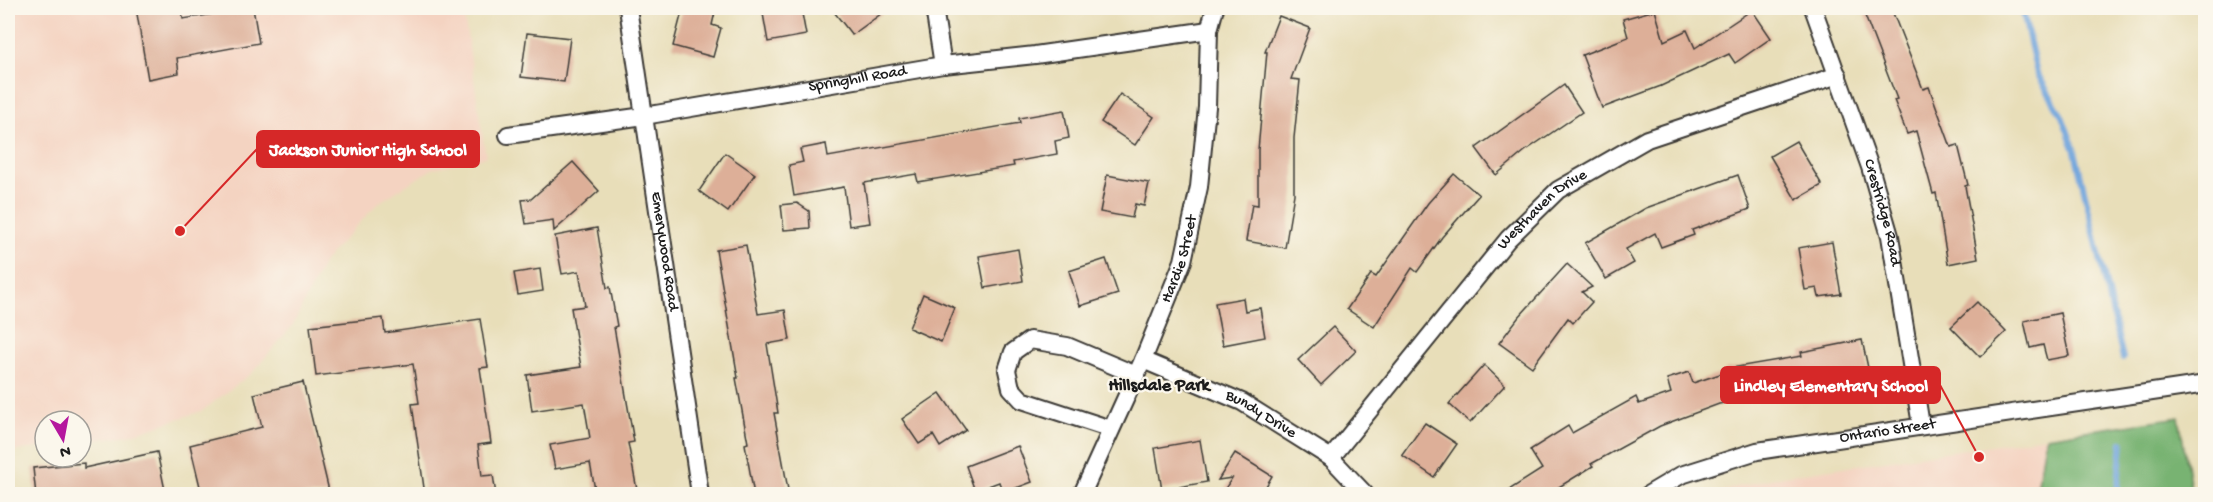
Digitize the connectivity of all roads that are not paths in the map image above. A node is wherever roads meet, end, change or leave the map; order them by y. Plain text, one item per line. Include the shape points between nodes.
1 (628, 8) edge
2 (934, 8) edge
3 (1215, 8) edge
4 (1813, 8) edge
5 (1209, 30) junction
6 (943, 65) junction
7 (1838, 75) junction
8 (644, 116) junction
9 (508, 135) dead end
10 (1139, 367) junction
11 (2205, 384) edge
12 (1921, 425) junction
13 (1111, 429) junction
14 (1330, 458) junction
15 (700, 495) edge
16 (1082, 495) edge
17 (1365, 495) edge
18 (1649, 495) edge

1 - 8 street, Emerywood Road
2 - 6 street
3 - 5 street, Hardie Street
4 - 7 street, Crestridge Road
5 - 6 street, Springhill Road
5 - 10 street, Hardie Street via 1197,197 1183,261
6 - 8 street, Springhill Road
7 - 12 street, Crestridge Road via 1890,236
7 - 14 street, Westhaven Drive via 1647,139 1558,190 1508,239
8 - 9 street, Springhill Road
8 - 15 street, Emerywood Road
10 - 13 street, Hardie Street
10 - 13 street, Bundy Drive via 1067,346 1030,340 1012,352 1007,370 1011,388 1022,400
10 - 14 street, Bundy Drive via 1242,402
11 - 12 street, Ontario Street
12 - 18 street, Ontario Street via 1757,451 1681,475
13 - 16 street, Hardie Street
14 - 17 street, Bundy Drive

